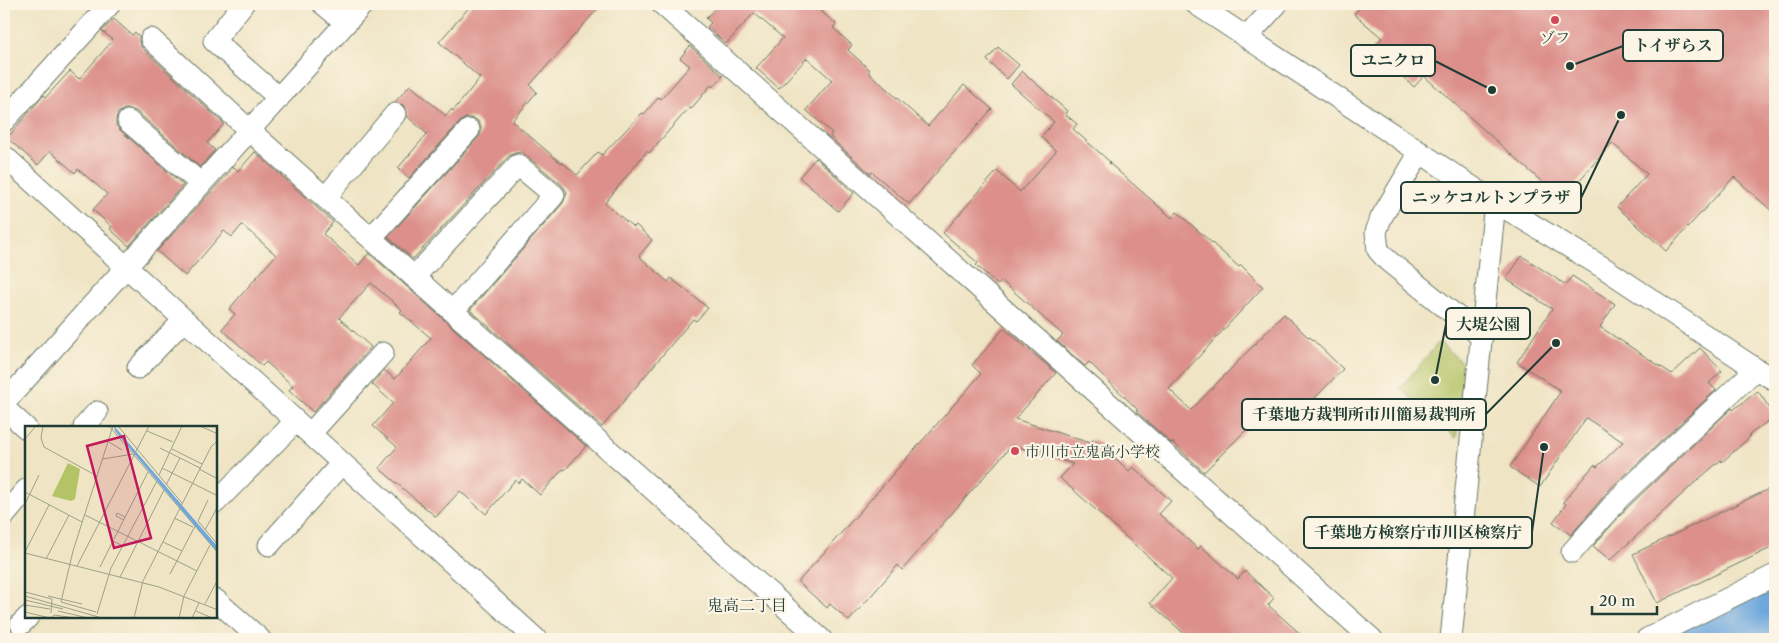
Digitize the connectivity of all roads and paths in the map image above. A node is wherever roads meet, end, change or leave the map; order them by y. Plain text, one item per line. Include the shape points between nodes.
1 (110, 4) edge
2 (243, 4) edge
3 (323, 4) edge
4 (363, 4) edge
5 (662, 4) edge
6 (1196, 4) edge
7 (1277, 4) edge
8 (346, 23) junction
9 (1247, 36) junction
10 (151, 39) dead end
11 (279, 98) junction
12 (395, 114) dead end
13 (4, 121) edge
14 (128, 121) dead end
15 (249, 130) junction
16 (469, 130) dead end
17 (1420, 152) junction
18 (4, 156) edge
19 (201, 184) junction
20 (325, 198) junction
21 (1495, 202) junction
22 (371, 238) junction
23 (126, 267) junction
24 (414, 277) junction
25 (452, 311) junction
26 (184, 320) junction
27 (1482, 337) junction
28 (383, 353) dead end
29 (138, 368) dead end
30 (1756, 369) junction
31 (1775, 380) edge
32 (4, 403) edge
33 (4, 408) edge
34 (25, 427) edge
35 (303, 428) junction
36 (342, 463) junction
37 (25, 491) edge
38 (218, 500) edge
39 (4, 516) edge
40 (269, 545) dead end
41 (1572, 552) dead end
42 (1775, 575) edge
43 (218, 602) edge
44 (260, 639) edge
45 (536, 639) edge
46 (821, 639) edge
47 (1372, 639) edge
48 (1451, 639) edge
49 (1647, 639) edge

1 - 13 street
2 - 11 street via 214,41
3 - 8 street
4 - 8 street
5 - 47 street
6 - 9 street
7 - 9 street
8 - 11 street
9 - 17 street
10 - 15 street
11 - 15 street
12 - 20 street
14 - 19 street
15 - 19 street
15 - 20 street
16 - 22 street
17 - 21 street
17 - 27 street via 1381,218 1376,232 1378,250
18 - 23 street
19 - 23 street
20 - 22 street
21 - 27 street
21 - 30 street via 1604,268
22 - 24 street
23 - 26 street
23 - 32 street
24 - 25 street
24 - 25 street via 518,165 554,195
25 - 46 street
26 - 29 street
26 - 35 street
27 - 48 street
28 - 35 street
30 - 31 street
30 - 41 street via 1619,498
33 - 34 street
35 - 36 street
35 - 38 street
36 - 40 street
36 - 45 street
37 - 39 street
42 - 49 street
43 - 44 street

